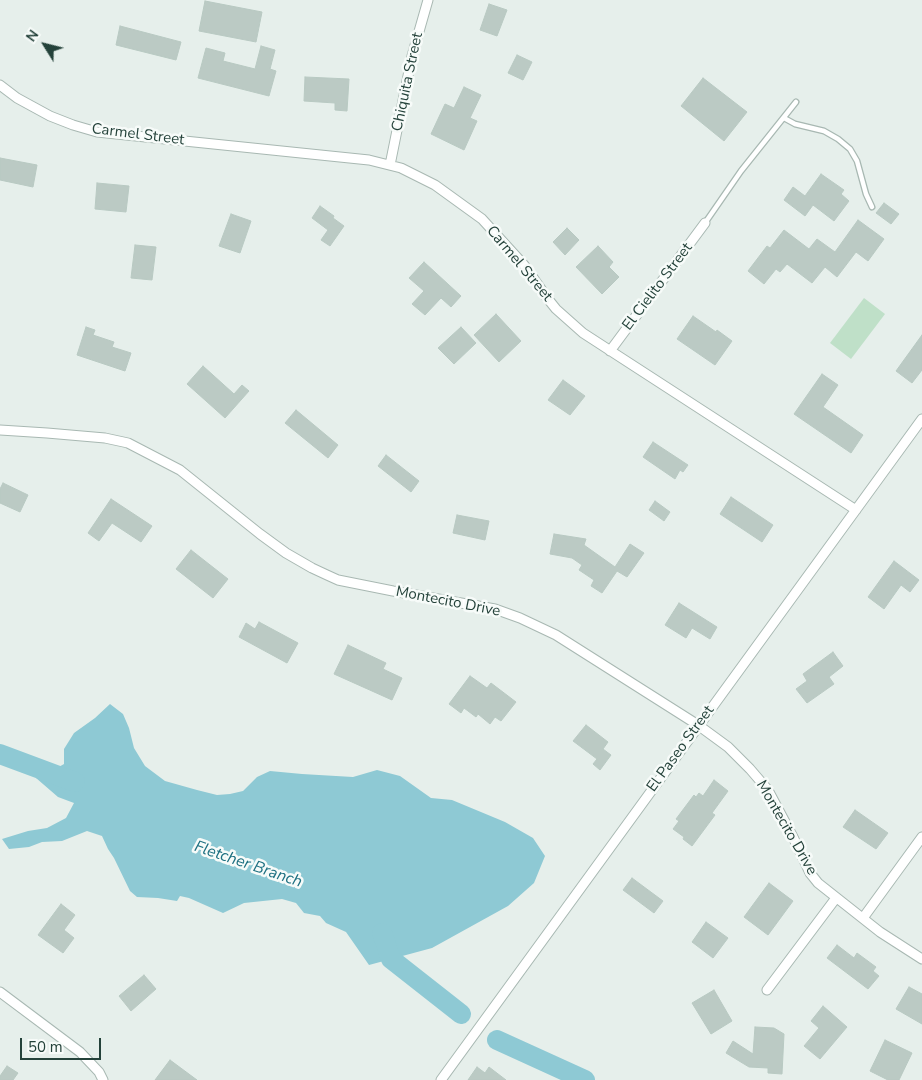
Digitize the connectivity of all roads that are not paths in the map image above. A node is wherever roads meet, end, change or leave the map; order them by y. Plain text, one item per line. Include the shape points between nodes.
1 (428, 0) edge
2 (0, 85) edge
3 (796, 102) dead end
4 (784, 118) junction
5 (390, 165) junction
6 (872, 207) dead end
7 (705, 223) joint
8 (610, 351) junction
9 (922, 419) edge
10 (0, 430) edge
11 (856, 510) junction
12 (698, 725) junction
13 (922, 837) edge
14 (836, 898) junction
15 (864, 918) junction
16 (922, 959) edge
17 (767, 990) dead end
18 (0, 992) edge
19 (103, 1080) edge
20 (441, 1080) edge

1 - 5 street, Chiquita Street via 412,56
2 - 5 street, Carmel Street via 50,116 97,132 370,160
3 - 4 lane
4 - 6 lane via 824,131 850,149
4 - 7 lane
5 - 8 street, Carmel Street via 435,185 482,219 524,265 556,309
7 - 8 street, El Cielito Street
8 - 11 street, Carmel Street
9 - 11 street, El Paseo Street
10 - 12 street, Montecito Drive via 105,438 128,443 180,470 286,553 312,568 338,580 495,609 520,618 556,635
11 - 12 street, El Paseo Street
12 - 14 street, Montecito Drive via 728,747 768,790 810,873
12 - 20 street, El Paseo Street
13 - 15 street
14 - 15 street, Montecito Drive
14 - 17 street
15 - 16 street, Montecito Drive
18 - 19 street via 80,1052

